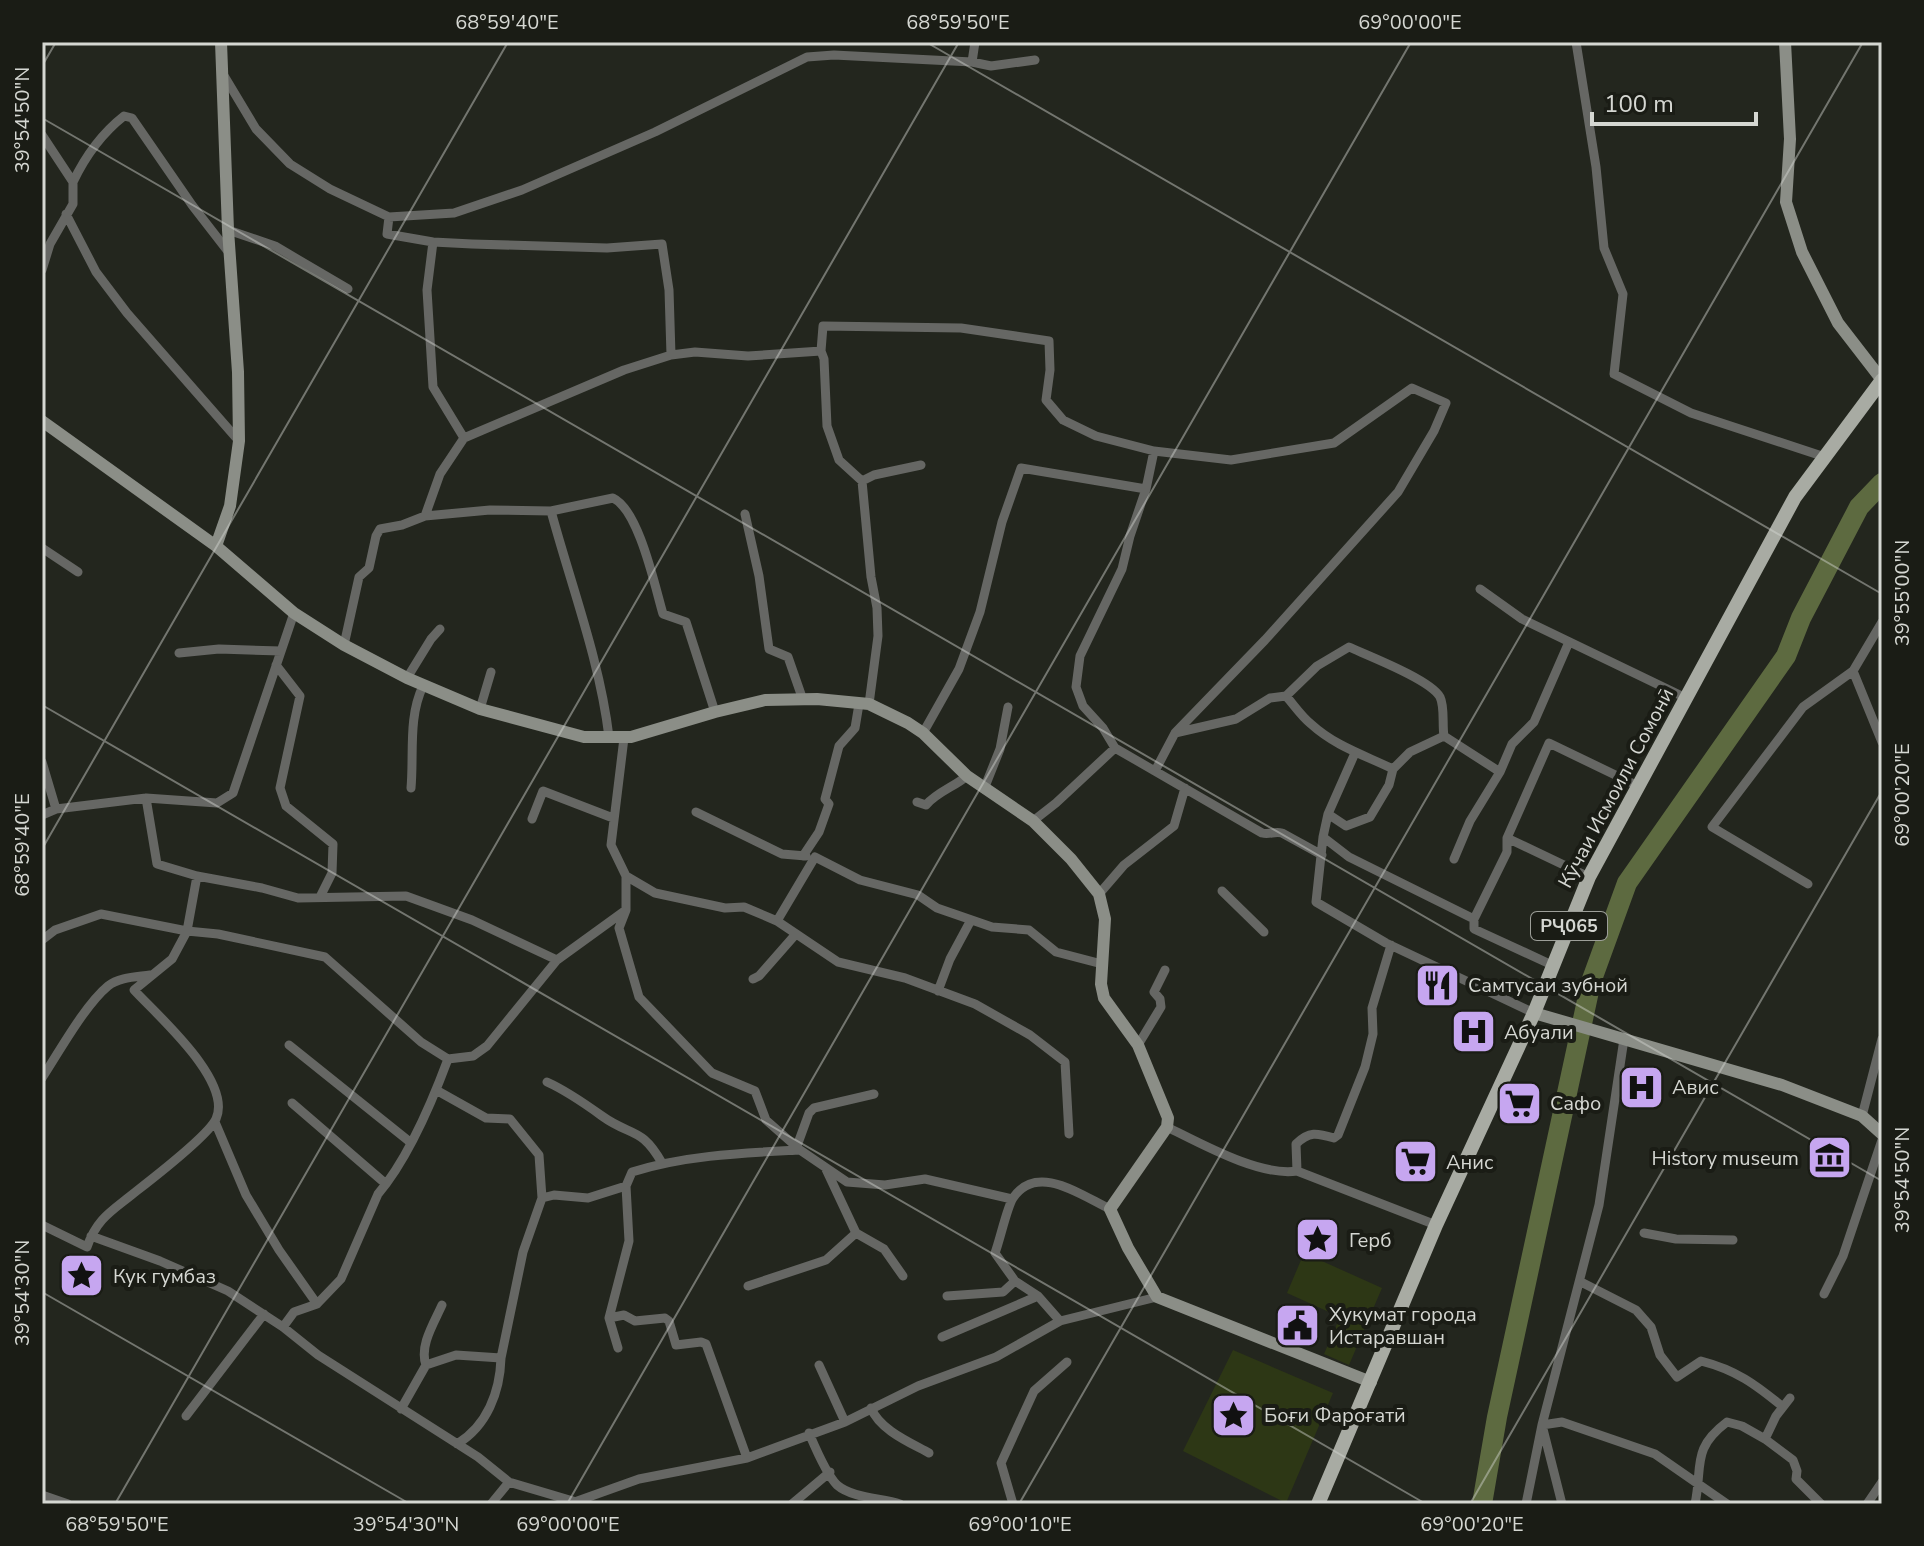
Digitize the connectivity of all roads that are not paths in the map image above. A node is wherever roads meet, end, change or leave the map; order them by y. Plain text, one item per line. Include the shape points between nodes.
1 (221, 42) edge
2 (975, 42) edge
3 (1576, 42) edge
4 (1785, 42) edge
5 (1035, 60) dead end
6 (972, 62) junction
7 (220, 71) junction
8 (42, 135) edge
9 (73, 182) junction
10 (66, 214) junction
11 (389, 217) junction
12 (228, 230) junction
13 (433, 242) junction
14 (231, 256) junction
15 (42, 270) edge
16 (348, 289) dead end
17 (821, 351) junction
18 (671, 355) junction
19 (1882, 380) edge
20 (42, 421) edge
21 (464, 438) junction
22 (239, 441) junction
23 (1154, 451) junction
24 (1825, 457) junction
25 (921, 465) dead end
26 (862, 481) junction
27 (1146, 489) junction
28 (551, 511) junction
29 (745, 514) dead end
30 (425, 516) junction
31 (216, 546) junction
32 (42, 548) edge
33 (78, 572) dead end
34 (1480, 589) dead end
35 (294, 613) junction
36 (1882, 622) edge
37 (440, 629) dead end
38 (1569, 642) junction
39 (344, 645) junction
40 (281, 651) junction
41 (179, 653) dead end
42 (276, 665) junction
43 (1853, 671) junction
44 (491, 672) dead end
45 (407, 678) junction
46 (423, 686) junction
47 (1286, 696) junction
48 (1686, 698) junction
49 (803, 700) junction
50 (864, 704) junction
51 (1008, 707) dead end
52 (480, 709) junction
53 (715, 712) junction
54 (923, 733) junction
55 (1175, 733) junction
56 (1444, 736) junction
57 (609, 737) junction
58 (624, 738) junction
59 (1882, 742) edge
60 (1115, 748) junction
61 (1355, 753) junction
62 (42, 762) edge
63 (1393, 769) junction
64 (1155, 771) junction
65 (1500, 772) junction
66 (967, 776) junction
67 (1636, 785) junction
68 (411, 788) dead end
69 (1185, 788) junction
70 (984, 789) junction
71 (146, 798) junction
72 (917, 802) dead end
73 (56, 809) junction
74 (696, 812) dead end
75 (1328, 814) junction
76 (42, 815) edge
77 (613, 818) junction
78 (532, 819) dead end
79 (1033, 821) junction
80 (1323, 837) junction
81 (1507, 838) junction
82 (812, 843) junction
83 (1322, 855) junction
84 (803, 856) junction
85 (815, 857) junction
86 (1454, 859) dead end
87 (197, 876) junction
88 (626, 876) junction
89 (1589, 877) junction
90 (1808, 884) dead end
91 (1222, 891) dead end
92 (1099, 894) junction
93 (320, 897) junction
94 (626, 910) junction
95 (1474, 919) junction
96 (971, 920) junction
97 (777, 921) junction
98 (187, 931) junction
99 (1264, 932) dead end
100 (795, 935) junction
101 (42, 940) edge
102 (1391, 945) junction
103 (557, 960) junction
104 (1102, 964) junction
105 (1552, 965) junction
106 (1165, 970) dead end
107 (153, 975) junction
108 (753, 979) dead end
109 (938, 991) junction
110 (1539, 1014) junction
111 (1624, 1039) junction
112 (1882, 1039) edge
113 (289, 1045) dead end
114 (1138, 1045) junction
115 (448, 1059) junction
116 (42, 1078) edge
117 (547, 1082) dead end
118 (1871, 1084) junction
119 (1882, 1087) edge
120 (436, 1090) junction
121 (874, 1094) dead end
122 (292, 1103) dead end
123 (1862, 1116) junction
124 (215, 1122) junction
125 (1167, 1127) junction
126 (1069, 1134) dead end
127 (1882, 1137) edge
128 (410, 1142) junction
129 (798, 1148) junction
130 (662, 1163) junction
131 (823, 1164) junction
132 (1297, 1171) junction
133 (386, 1184) junction
134 (626, 1186) junction
135 (542, 1198) junction
136 (1012, 1199) junction
137 (1110, 1209) junction
138 (42, 1225) edge
139 (1436, 1225) junction
140 (856, 1233) junction
141 (1644, 1233) dead end
142 (91, 1236) junction
143 (1733, 1240) dead end
144 (903, 1276) dead end
145 (1015, 1281) junction
146 (1581, 1282) junction
147 (748, 1286) dead end
148 (1824, 1294) dead end
149 (947, 1296) dead end
150 (1038, 1296) junction
151 (1157, 1297) junction
152 (317, 1304) junction
153 (442, 1305) dead end
154 (264, 1314) junction
155 (609, 1318) junction
156 (1060, 1321) junction
157 (283, 1327) junction
158 (942, 1337) dead end
159 (618, 1348) dead end
160 (501, 1358) junction
161 (1067, 1362) dead end
162 (426, 1365) junction
163 (819, 1365) dead end
164 (1371, 1382) junction
165 (1790, 1398) dead end
166 (1783, 1407) junction
167 (871, 1408) junction
168 (401, 1409) junction
169 (186, 1416) dead end
170 (845, 1422) junction
171 (1542, 1425) junction
172 (809, 1433) junction
173 (1765, 1439) junction
174 (457, 1444) junction
175 (929, 1453) dead end
176 (747, 1458) junction
177 (830, 1472) junction
178 (509, 1482) junction
179 (1882, 1482) edge
180 (1699, 1484) junction
181 (42, 1495) edge
182 (575, 1503) edge
183 (68, 1504) edge
184 (491, 1504) edge
185 (792, 1504) edge
186 (900, 1504) edge
187 (1013, 1504) edge
188 (1318, 1504) edge
189 (1526, 1504) edge
190 (1562, 1504) edge
191 (1695, 1504) edge
192 (1727, 1504) edge
193 (1821, 1504) edge
194 (1867, 1504) edge

1 - 7 main road
2 - 6 street
3 - 24 street via 1604,248 1623,294 1614,374 1691,413
4 - 19 main road via 1790,139 1786,202 1802,252 1838,323
5 - 6 street via 991,66
6 - 11 street via 807,57 522,190 454,213
7 - 11 street via 256,129 290,164
7 - 12 main road
8 - 9 street
9 - 10 street via 73,204
9 - 14 street via 101,138 124,116 132,118
10 - 15 street
10 - 22 street via 96,272 127,313
11 - 13 street via 387,234
12 - 14 main road
12 - 16 street via 275,246
13 - 18 street via 607,248 662,244
13 - 21 street via 427,290 433,387
14 - 22 main road
17 - 18 street
17 - 23 street via 823,326 961,328 1049,341 1046,400 1063,420 1096,436
17 - 26 street via 827,426 839,460
18 - 21 street
19 - 24 main road, Кӯчаи Исмоили Сомонӣ / РҶ065
20 - 31 main road
21 - 30 street via 440,474
22 - 31 main road via 230,506
23 - 27 street
23 - 55 street via 1231,460 1334,443 1412,388 1446,403 1398,492
24 - 48 main road, Кӯчаи Исмоили Сомонӣ / РҶ065 via 1795,497
25 - 26 street
26 - 50 street via 878,636
27 - 54 street via 1021,468 959,669
27 - 60 street via 1122,569 1080,656 1076,687 1083,706
28 - 30 street
28 - 53 street via 613,498 622,502 639,536 663,614 686,622
28 - 57 street
29 - 49 street via 769,649 788,657
30 - 39 street via 380,529 369,568 359,577
31 - 35 main road
32 - 33 street
34 - 38 street via 1522,619
35 - 39 main road
35 - 40 street
36 - 43 street
37 - 45 street
38 - 48 street
38 - 65 street via 1534,722 1512,744
39 - 45 main road
40 - 41 street
40 - 42 street
42 - 71 street via 233,793 217,803
42 - 93 street via 300,696 280,788 286,806 333,844 332,873
43 - 59 street
43 - 90 street via 1803,707 1712,827
44 - 52 street
45 - 46 main road
46 - 52 main road
46 - 68 street via 413,724
47 - 55 street via 1270,698 1236,719
47 - 56 street via 1317,666 1349,647 1438,694
47 - 61 street via 1308,722
48 - 67 main road, Кӯчаи Исмоили Сомонӣ / РҶ065
49 - 50 main road
49 - 53 main road via 765,700
50 - 54 main road
50 - 82 street via 855,728 839,746 825,799 829,804
51 - 70 street via 1000,749
52 - 57 main road via 569,734
53 - 58 main road
54 - 66 main road
55 - 64 street
56 - 63 street via 1410,752
56 - 65 street
57 - 58 main road
58 - 77 street
60 - 64 street
60 - 79 street
61 - 63 street
61 - 75 street
62 - 73 street
63 - 75 street via 1370,817 1346,826
64 - 69 street
65 - 86 street
66 - 70 main road
66 - 72 street via 926,805
67 - 81 street via 1549,743
67 - 89 main road, Кӯчаи Исмоили Сомонӣ / РҶ065
69 - 83 street via 1262,833 1277,831
69 - 92 street via 1174,826 1124,865
70 - 79 main road
71 - 73 street
71 - 87 street via 157,864
73 - 76 street
74 - 84 street via 782,854
75 - 80 street
77 - 78 street via 543,791
77 - 88 street via 611,845
79 - 92 main road
80 - 83 street
80 - 95 street via 1349,857
81 - 89 street
81 - 95 street via 1507,852
82 - 84 street
82 - 85 street
83 - 102 street via 1316,902
84 - 85 street
85 - 96 street via 860,880 918,895
85 - 97 street
87 - 93 street via 298,898
87 - 98 street
88 - 94 street
88 - 97 street via 655,893 744,907
89 - 105 main road, Кӯчаи Исмоили Сомонӣ / РҶ065
91 - 99 street
92 - 104 main road via 1105,919
93 - 103 street via 406,896
94 - 103 street
94 - 129 street via 619,928 639,997 712,1073 755,1091 766,1120
95 - 105 street via 1474,929
96 - 104 street via 1029,930 1056,952
96 - 109 street
97 - 100 street
98 - 101 street via 101,914
98 - 107 street via 172,959
98 - 115 street via 325,957 421,1042
100 - 108 street
100 - 109 street via 838,962
102 - 110 street
102 - 132 street via 1354,1097 1338,1135 1314,1133 1296,1144
103 - 115 street via 487,1046 473,1056
104 - 114 main road via 1104,998
105 - 110 main road, Кӯчаи Исмоили Сомонӣ / РҶ065
106 - 114 street via 1154,992 1161,1007
107 - 116 street via 108,986
107 - 124 street via 134,990 198,1059 215,1088 220,1107
109 - 126 street via 975,1004 1065,1062
110 - 111 main road
110 - 139 main road, Кӯчаи Исмоили Сомонӣ / РҶ065
111 - 123 main road via 1782,1085
111 - 146 street via 1599,1205
112 - 118 street
113 - 128 street
114 - 125 main road
115 - 120 street
117 - 130 street via 644,1137
118 - 119 street
118 - 123 street
120 - 128 street
120 - 135 street via 486,1118 510,1119 539,1155
121 - 129 street via 814,1108
122 - 133 street
123 - 127 main road
124 - 142 street via 101,1218
124 - 152 street via 246,1195
125 - 132 street via 1257,1166
125 - 137 main road
127 - 148 street via 1843,1256
128 - 133 street
129 - 130 street
129 - 131 street
130 - 134 street via 632,1172
131 - 136 street via 847,1182 885,1185 925,1179
131 - 140 street
132 - 139 street
133 - 152 street via 341,1279
134 - 135 street via 588,1198
134 - 155 street via 629,1241
135 - 160 street via 523,1252
136 - 137 street via 1030,1184 1049,1181
136 - 145 street via 995,1253
137 - 151 main road
138 - 142 street via 87,1247
139 - 164 main road, Кӯчаи Исмоили Сомонӣ / РҶ065
140 - 144 street via 884,1249
140 - 147 street via 826,1260
141 - 143 street
142 - 154 street via 228,1291
145 - 149 street via 1003,1292
145 - 150 street
146 - 166 street via 1636,1310 1677,1377 1701,1361 1726,1367
146 - 171 street
150 - 156 street
150 - 158 street
151 - 156 street
151 - 164 main road
152 - 157 street via 294,1312
153 - 162 street via 427,1340
154 - 157 street
154 - 169 street
155 - 159 street
155 - 176 street via 665,1318 676,1345 706,1344
156 - 167 street via 996,1357
157 - 168 street
160 - 162 street via 456,1355
160 - 174 street via 501,1379 487,1417
161 - 187 street via 1034,1391 1001,1463
162 - 168 street
163 - 170 street
164 - 188 main road, Кӯчаи Исмоили Сомонӣ / РҶ065
165 - 166 street
166 - 173 street
167 - 170 street
167 - 175 street via 896,1434
168 - 174 street
170 - 172 street
171 - 180 street via 1562,1422 1655,1454
171 - 189 street
171 - 190 street
172 - 176 street
172 - 177 street
173 - 180 street via 1727,1422 1714,1431 1699,1455
173 - 193 street via 1793,1460 1796,1479
174 - 178 street
176 - 182 street via 639,1479
177 - 185 street
177 - 186 street via 838,1485 855,1493
178 - 182 street
178 - 184 street
179 - 194 street
180 - 191 street
180 - 192 street
181 - 183 street

